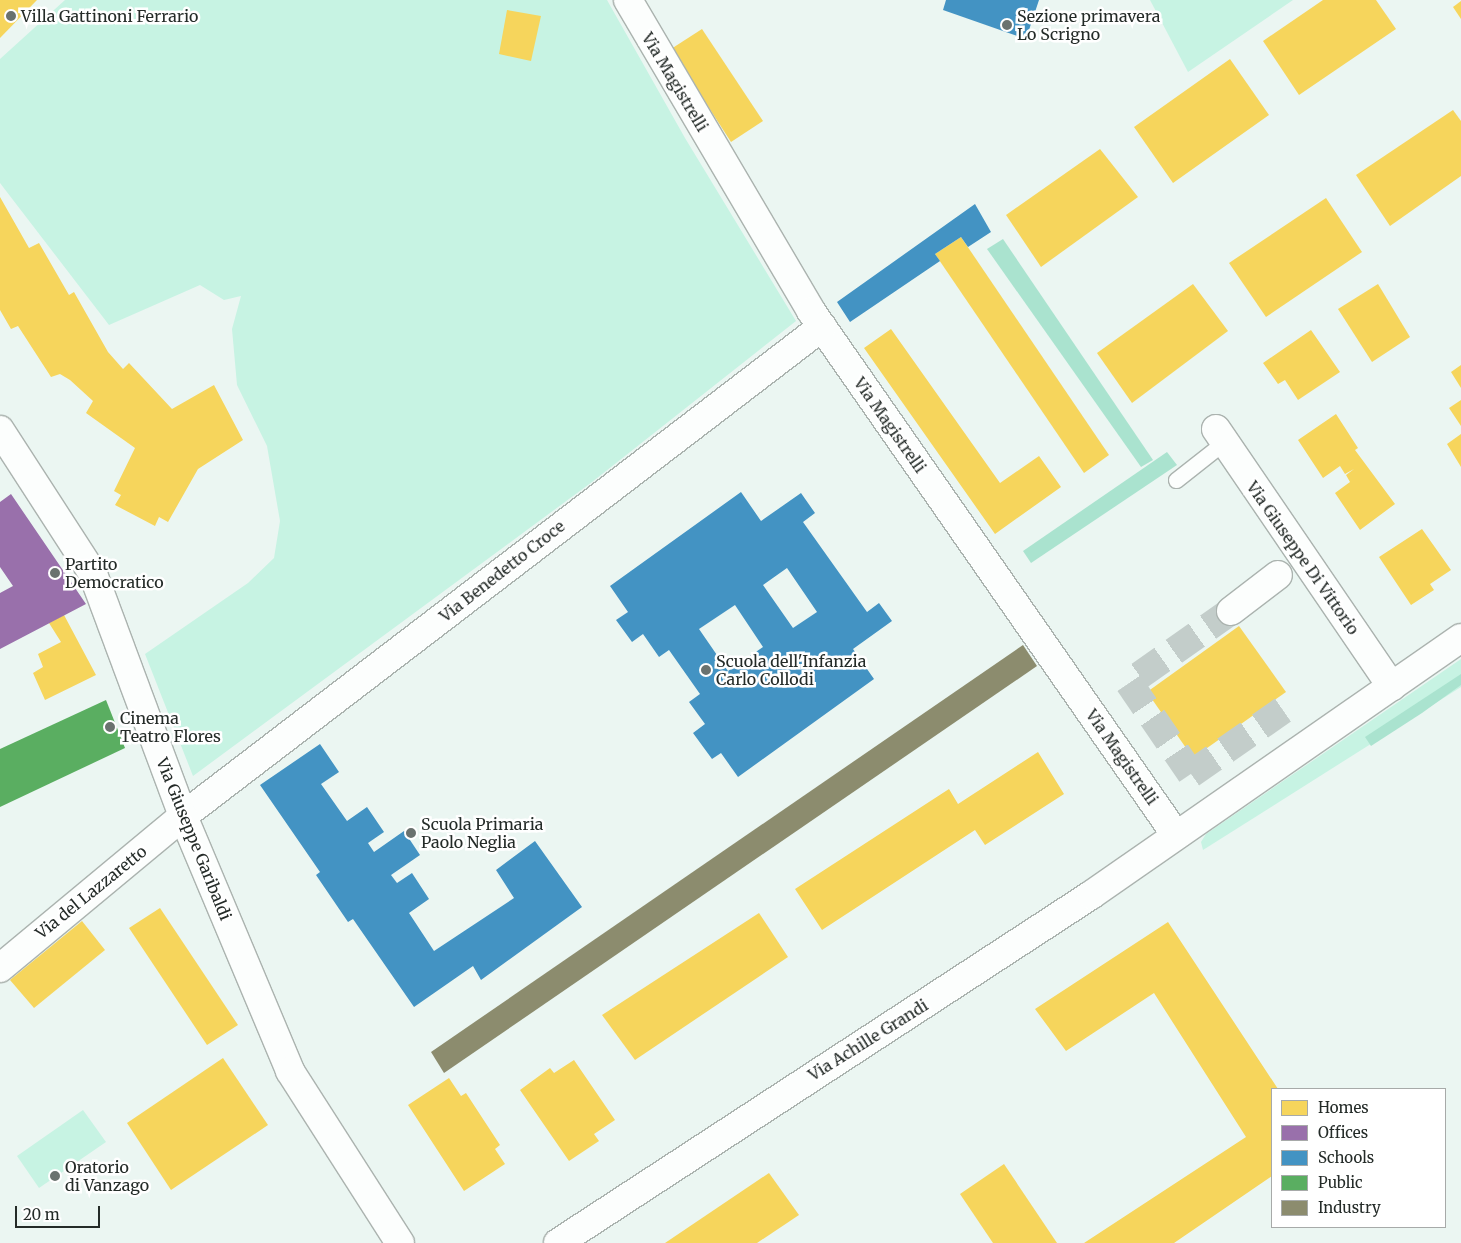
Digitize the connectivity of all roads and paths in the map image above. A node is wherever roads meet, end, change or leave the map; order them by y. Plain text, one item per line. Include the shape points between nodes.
1 (628, 0) edge
2 (822, 326) junction
3 (0, 430) edge
4 (1224, 443) joint
5 (1176, 480) dead end
6 (1303, 557) junction
7 (1278, 575) joint
8 (1231, 611) tunnel mouth
9 (1461, 638) edge
10 (1392, 687) junction
11 (183, 816) junction
12 (1176, 835) junction
13 (0, 968) edge
14 (400, 1243) edge
15 (558, 1243) edge

1 - 2 street, Via Magistrelli
2 - 11 street, Via Benedetto Croce
2 - 12 street, Via Magistrelli
3 - 11 street, Via Giuseppe Garibaldi via 93,574
4 - 5 lane
4 - 6 street, Via Giuseppe Di Vittorio
6 - 7 lane
6 - 10 street, Via Giuseppe Di Vittorio
7 - 8 street
9 - 10 street
10 - 12 street
11 - 13 street, Via del Lazzaretto
11 - 14 street, Via Giuseppe Garibaldi via 290,1070
12 - 15 street, Via Achille Grandi via 1075,905

